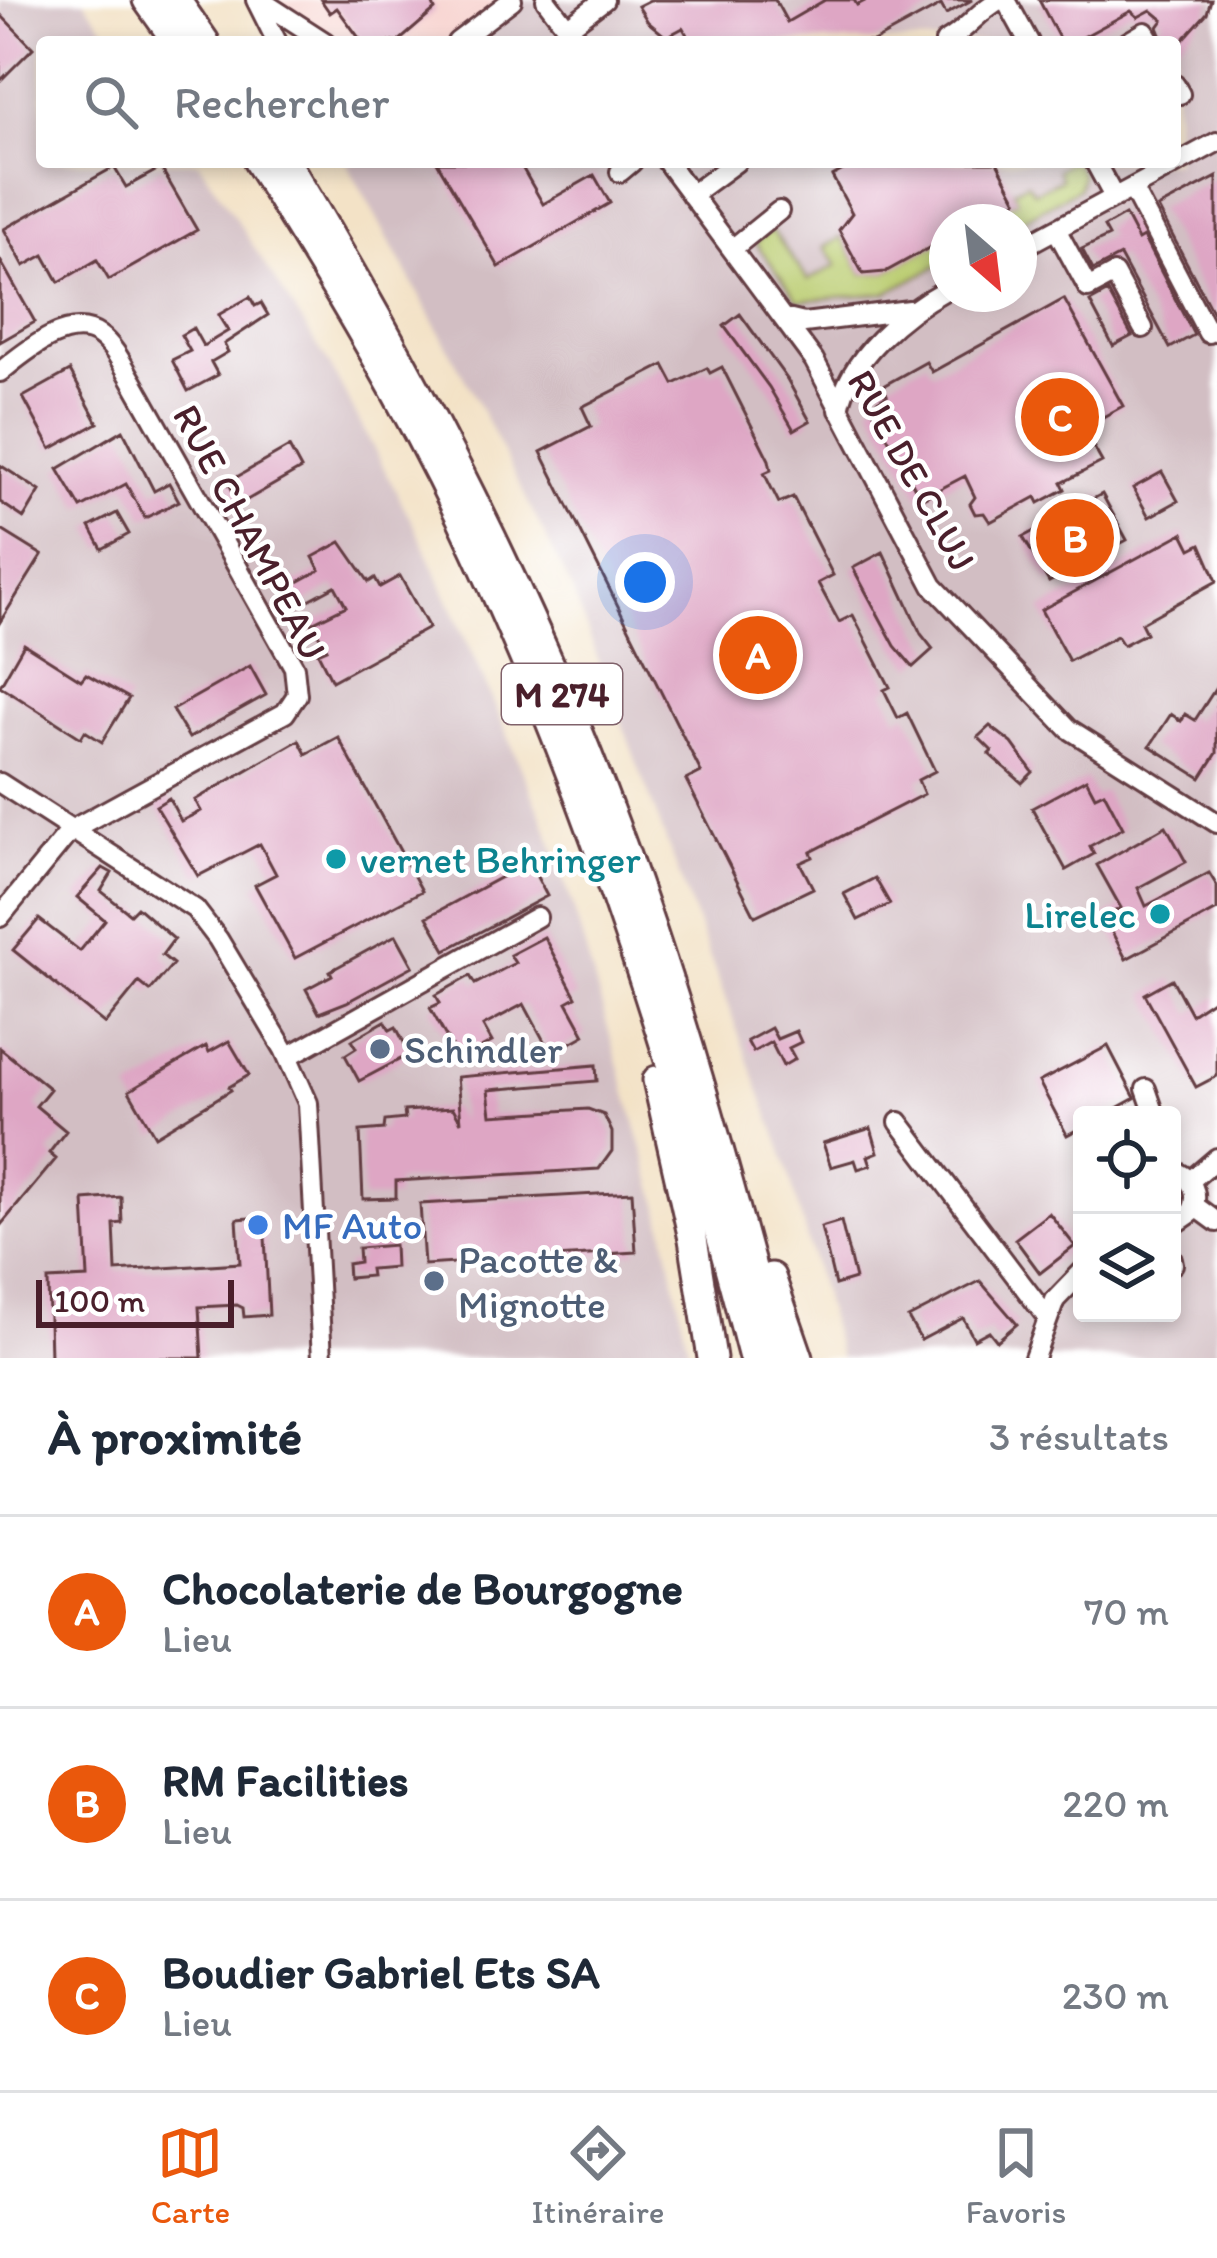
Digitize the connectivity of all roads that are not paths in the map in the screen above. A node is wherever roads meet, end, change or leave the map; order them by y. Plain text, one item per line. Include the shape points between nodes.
1 (147, 0) edge
2 (176, 0) edge
3 (512, 0) edge
4 (546, 0) edge
5 (604, 0) edge
6 (1002, 0) edge
7 (259, 2) edge
8 (572, 35) edge
9 (173, 36) edge
10 (201, 36) edge
11 (274, 36) edge
12 (316, 36) edge
13 (465, 36) edge
14 (956, 36) edge
15 (1025, 36) edge
16 (1217, 142) edge
17 (1181, 162) edge
18 (262, 168) edge
19 (290, 168) edge
20 (310, 168) edge
21 (672, 168) edge
22 (726, 168) edge
23 (1100, 168) edge
24 (1169, 168) edge
25 (1123, 193) junction
26 (692, 195) junction
27 (779, 211) dead end
28 (1056, 230) junction
29 (1037, 240) edge
30 (732, 249) junction
31 (929, 299) edge
32 (909, 310) junction
33 (784, 318) junction
34 (1143, 328) dead end
35 (1217, 328) edge
36 (403, 361) junction
37 (0, 373) edge
38 (838, 411) junction
39 (0, 783) edge
40 (1217, 823) edge
41 (71, 830) junction
42 (607, 876) junction
43 (0, 916) edge
44 (537, 917) dead end
45 (687, 1041) junction
46 (289, 1056) junction
47 (1146, 1088) dead end
48 (1152, 1106) edge
49 (899, 1123) dead end
50 (1217, 1158) edge
51 (1181, 1170) edge
52 (1181, 1179) edge
53 (1195, 1206) junction
54 (1181, 1222) edge
55 (1217, 1222) edge
56 (1073, 1279) edge
57 (1046, 1316) junction
58 (322, 1358) edge
59 (712, 1358) edge
60 (753, 1358) edge
61 (776, 1358) edge
62 (799, 1358) edge
63 (1034, 1358) edge

1 - 9 highway
2 - 10 highway
3 - 13 street
4 - 8 street
5 - 8 street
6 - 14 street
6 - 15 street
7 - 11 street
7 - 12 street
16 - 17 street
18 - 42 highway, M 274 via 355,321 476,550
19 - 36 highway, M 274
20 - 36 highway
21 - 26 street, RUE DE CLUJ
22 - 26 street
23 - 25 street
24 - 25 street
25 - 28 street
25 - 35 street via 1208,333
26 - 30 street, RUE DE CLUJ
27 - 30 street
28 - 29 street
28 - 34 street via 1088,288 1114,274
30 - 33 street, RUE DE CLUJ
31 - 32 street
32 - 33 street via 804,323
32 - 38 street via 843,386
33 - 38 street, RUE DE CLUJ
36 - 45 highway, M 274 via 499,550 583,745
37 - 41 street, RUE CHAMPEAU via 65,331 81,328 105,339 294,667 297,694 285,713
38 - 40 street, RUE DE CLUJ via 933,586 1000,659 1069,729
39 - 41 street
41 - 43 street
41 - 46 street via 195,909
42 - 59 highway via 672,1142
42 - 60 highway, M 274
44 - 46 street
45 - 61 highway, M 274
45 - 62 highway
46 - 58 street via 308,1103
47 - 48 street
49 - 57 street
50 - 51 street
52 - 53 street
53 - 54 street
53 - 55 street
56 - 57 street
57 - 63 street

